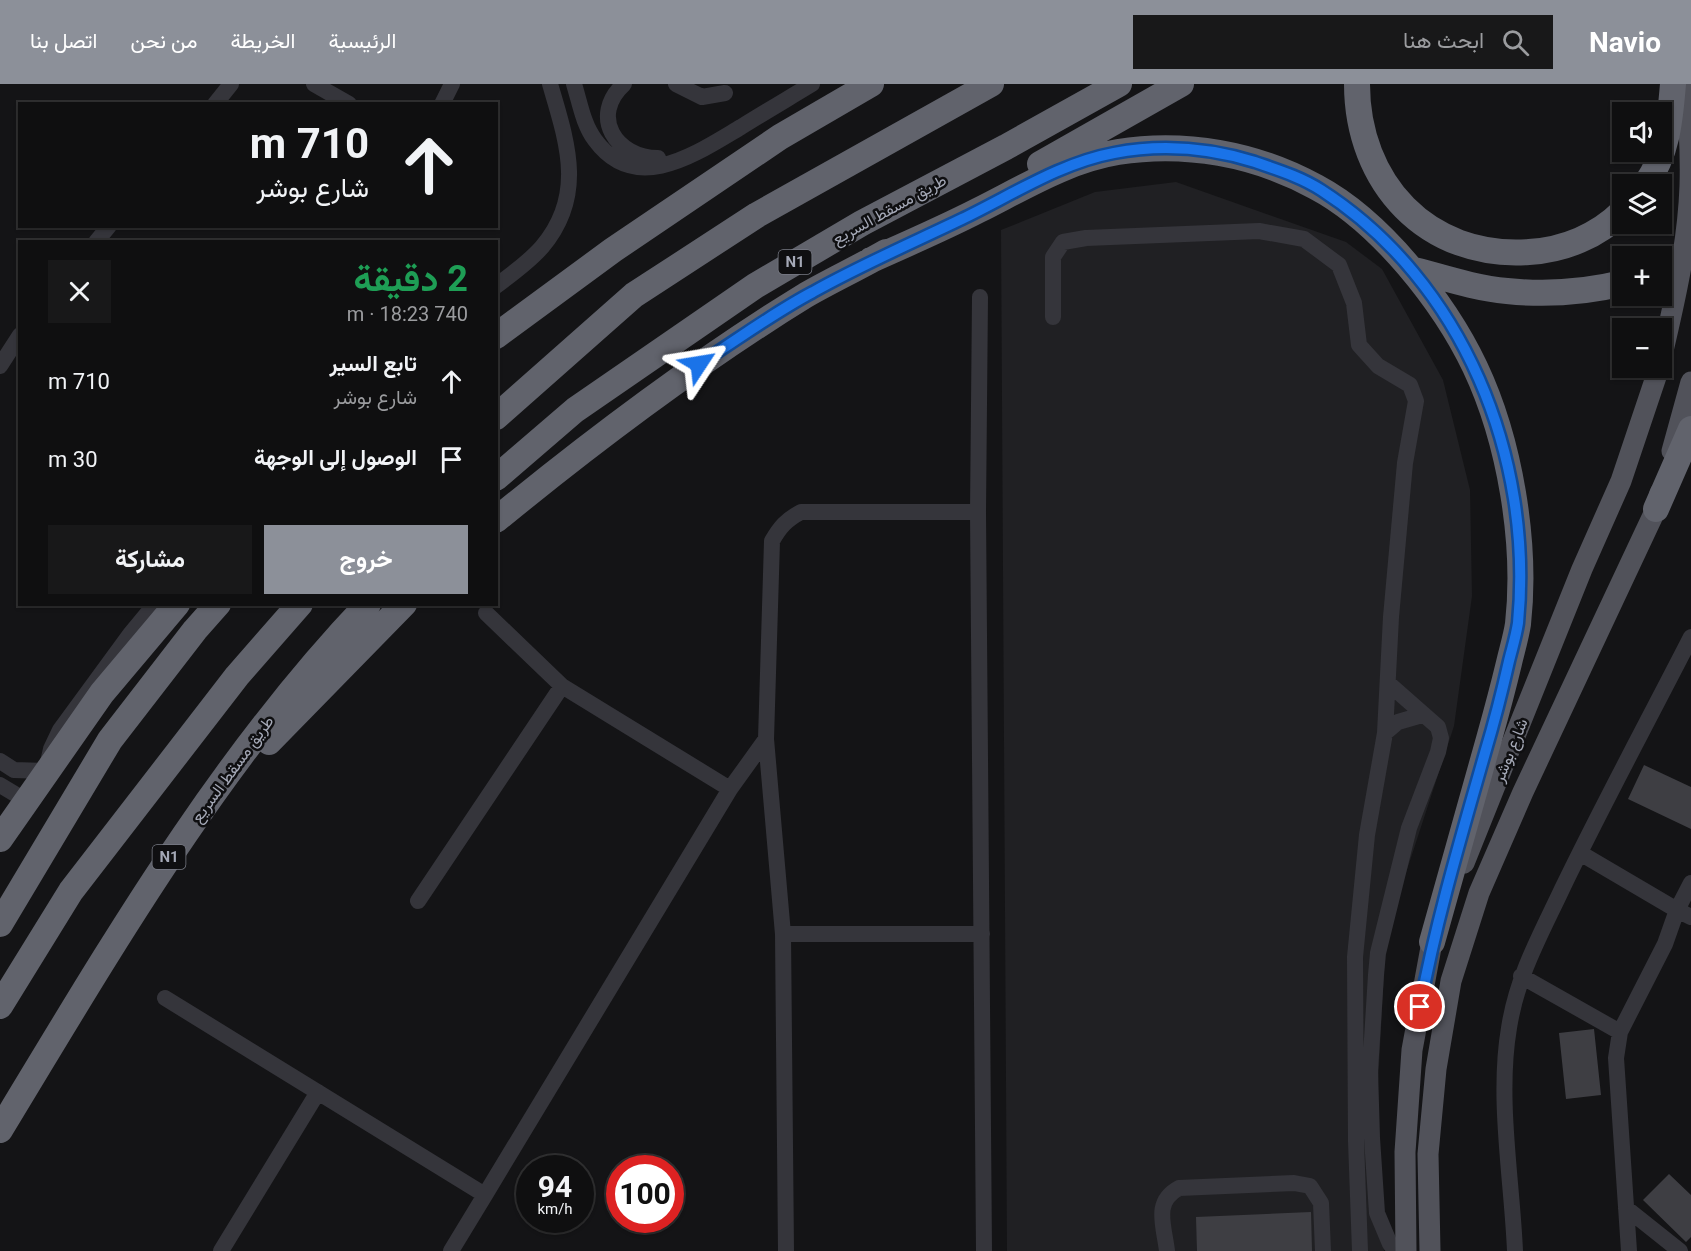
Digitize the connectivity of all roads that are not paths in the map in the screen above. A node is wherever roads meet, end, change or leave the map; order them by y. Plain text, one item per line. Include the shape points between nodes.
1 (231, 84) edge
2 (314, 84) edge
3 (452, 84) edge
4 (550, 84) edge
5 (574, 84) edge
6 (624, 84) edge
7 (676, 84) edge
8 (812, 84) edge
9 (871, 84) edge
10 (991, 84) edge
11 (1119, 84) edge
12 (1181, 84) edge
13 (1357, 84) edge
14 (1673, 84) edge
15 (1686, 84) edge
16 (725, 93) dead end
17 (217, 102) edge
18 (346, 102) edge
19 (443, 102) edge
20 (710, 145) junction
21 (1651, 174) edge
22 (1612, 222) edge
23 (107, 228) edge
24 (98, 240) edge
25 (871, 260) junction
26 (1411, 269) junction
27 (498, 284) edge
28 (1612, 286) edge
29 (980, 297) dead end
30 (1053, 318) dead end
31 (1670, 318) edge
32 (499, 333) edge
33 (18, 338) edge
34 (0, 366) edge
35 (1657, 378) edge
36 (1691, 382) edge
37 (498, 415) edge
38 (1691, 429) edge
39 (498, 476) edge
40 (1656, 509) junction
41 (978, 512) junction
42 (498, 517) edge
43 (153, 606) edge
44 (175, 606) edge
45 (216, 606) edge
46 (298, 606) edge
47 (366, 606) edge
48 (402, 606) edge
49 (486, 613) dead end
50 (1691, 638) edge
51 (1388, 682) junction
52 (562, 686) junction
53 (1422, 715) junction
54 (1385, 732) junction
55 (766, 739) junction
56 (0, 761) edge
57 (46, 771) junction
58 (0, 784) edge
59 (730, 789) junction
60 (25, 800) junction
61 (183, 835) junction
62 (0, 838) edge
63 (1580, 853) junction
64 (1691, 883) edge
65 (418, 901) dead end
66 (1684, 914) edge
67 (0, 924) edge
68 (783, 934) junction
69 (981, 934) junction
70 (1432, 942) junction
71 (1521, 976) junction
72 (165, 998) dead end
73 (0, 1006) edge
74 (1620, 1032) junction
75 (318, 1092) junction
76 (0, 1130) edge
77 (485, 1195) junction
78 (1626, 1208) junction
79 (221, 1251) edge
80 (451, 1251) edge
81 (786, 1251) edge
82 (984, 1251) edge
83 (1167, 1251) edge
84 (1323, 1251) edge
85 (1360, 1251) edge
86 (1396, 1251) edge
87 (1406, 1251) edge
88 (1430, 1251) edge
89 (1515, 1251) edge
90 (1629, 1251) edge
91 (1680, 1251) edge

1 - 17 street
2 - 18 street
3 - 19 street
4 - 27 street via 568,150 567,196 549,238
5 - 20 street via 593,138 618,160 657,167 682,160
6 - 20 street via 612,98 608,116 612,134 624,148 641,156 660,158 696,145
7 - 16 street via 702,97
8 - 20 street
9 - 32 highway via 780,137
10 - 37 highway via 757,215 634,295
11 - 39 highway, طريق مسقط السريع / N1 via 862,223 755,286 575,410
12 - 25 highway
13 - 22 highway via 1362,135 1382,180 1412,215 1432,231 1468,247 1512,253 1546,251 1570,244
14 - 21 highway via 1663,153
15 - 31 main road via 1690,188 1680,275
23 - 24 street
25 - 26 highway via 1090,158 1142,149 1184,148 1232,155 1319,188 1374,231
25 - 42 highway via 808,294 699,364
26 - 28 highway via 1507,291 1595,290
26 - 70 highway via 1459,336 1487,396 1511,483 1519,569 1518,625
29 - 41 street
30 - 51 street via 1053,257 1063,242 1259,231 1304,239 1339,265 1354,303 1359,345 1378,366 1410,385 1416,401 1405,463
33 - 34 street
35 - 70 main road, شارع بوشر via 1621,481
36 - 40 main road, شارع بوشر
38 - 40 highway
40 - 88 main road, شارع بوشر via 1479,893 1451,981 1436,1069 1428,1154
41 - 55 street via 801,512 780,526 772,541
41 - 69 street
43 - 57 street via 60,730
44 - 57 highway via 109,684
45 - 67 highway via 110,740
46 - 73 highway via 237,676 71,891
47 - 61 highway, طريق مسقط السريع / N1 via 285,697
48 - 61 highway
49 - 52 street
50 - 63 street
51 - 53 street
51 - 54 street
52 - 59 street
52 - 65 street
53 - 54 street via 1398,722
53 - 86 street via 1438,727 1441,738 1409,828 1378,953 1370,1071 1377,1213
54 - 85 street via 1367,835 1354,957
55 - 59 street
55 - 68 street
56 - 57 street via 14,770
57 - 60 highway
58 - 60 street
59 - 77 street
60 - 62 highway
61 - 76 highway, طريق مسقط السريع / N1
63 - 66 street
63 - 71 street
64 - 66 street
66 - 74 street
68 - 69 street
68 - 81 street
69 - 82 street
70 - 87 main road, شارع بوشر via 1412,1050
71 - 74 street
71 - 89 street via 1508,1031 1506,1070
72 - 75 street
74 - 78 street via 1616,1058
75 - 77 street
75 - 79 street
77 - 80 street
78 - 90 street
78 - 91 street
83 - 84 street via 1162,1204 1173,1191 1294,1183 1310,1186 1321,1203

